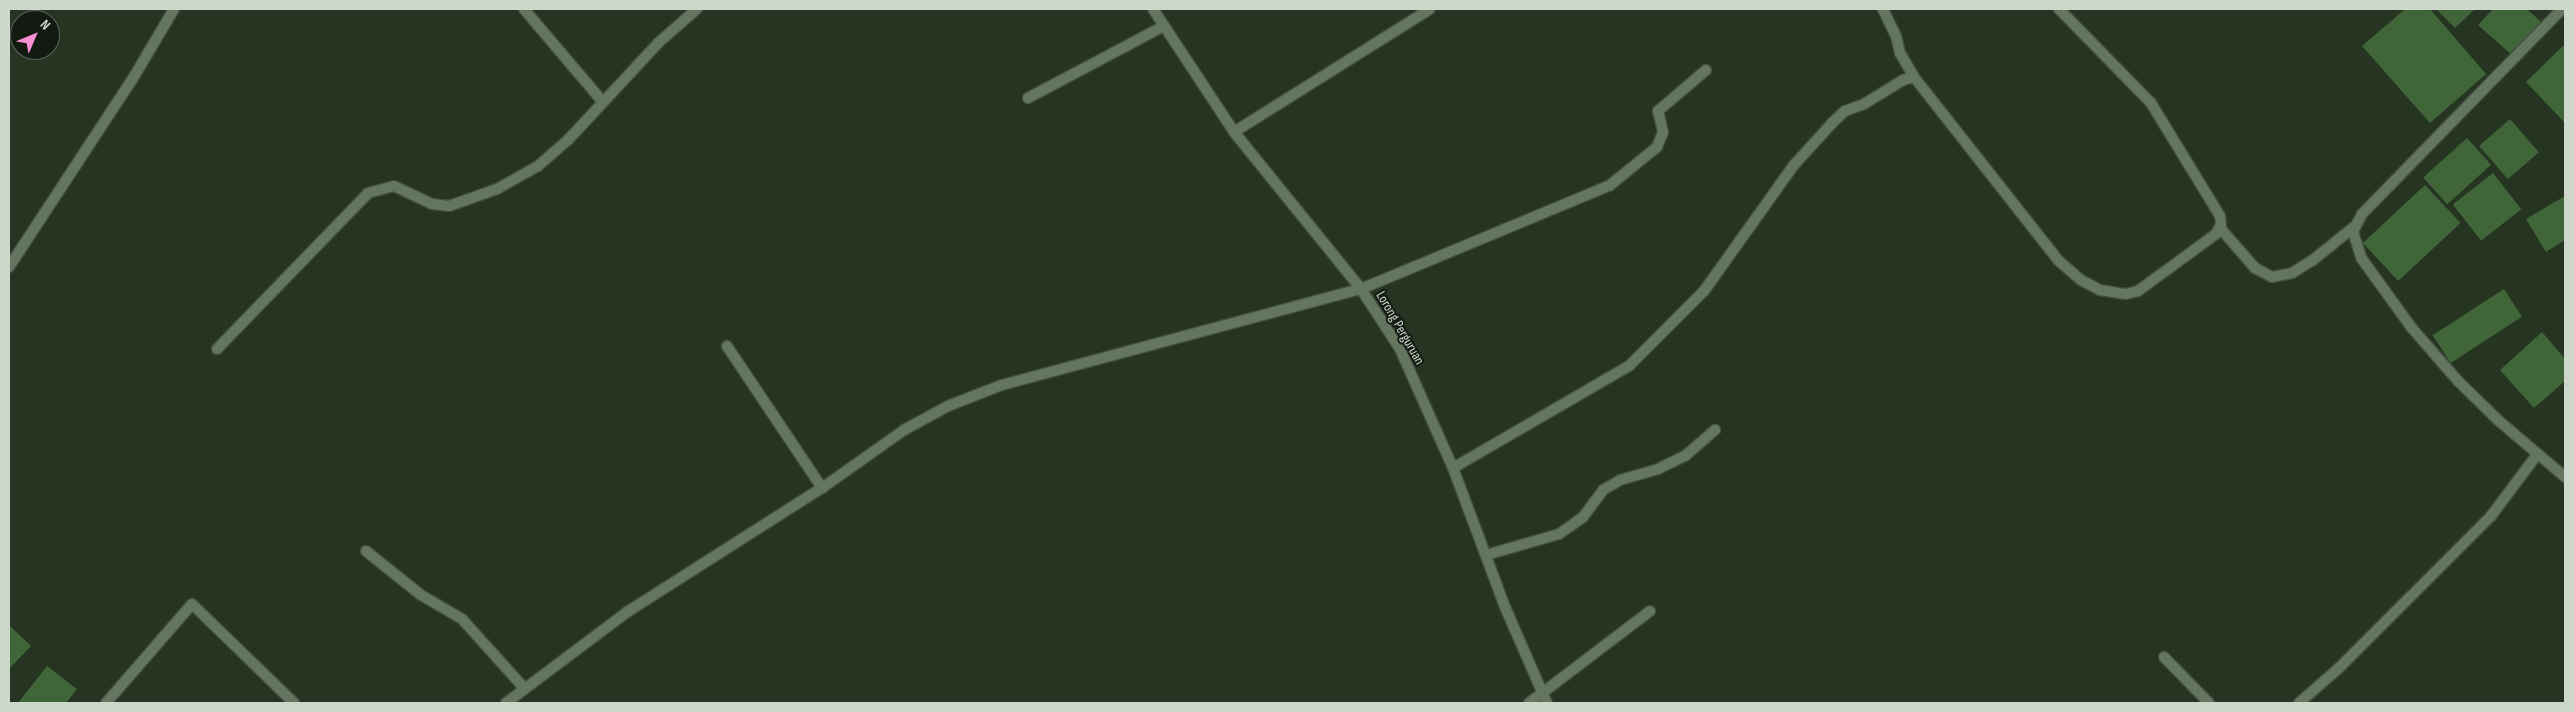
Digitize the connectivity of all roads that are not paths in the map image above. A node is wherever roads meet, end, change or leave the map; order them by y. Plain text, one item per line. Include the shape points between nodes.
1 (174, 9) edge
2 (524, 9) edge
3 (696, 9) edge
4 (1153, 9) edge
5 (1430, 9) edge
6 (1883, 9) edge
7 (2059, 9) edge
8 (2562, 9) edge
9 (1164, 26) junction
10 (1706, 70) dead end
11 (1914, 77) junction
12 (1028, 98) dead end
13 (602, 102) junction
14 (1234, 132) junction
15 (2356, 225) junction
16 (2220, 228) junction
17 (9, 267) edge
18 (1361, 289) junction
19 (727, 346) dead end
20 (217, 349) dead end
21 (1715, 430) dead end
22 (2536, 456) junction
23 (1453, 468) junction
24 (2565, 477) edge
25 (822, 488) junction
26 (366, 551) dead end
27 (1486, 555) junction
28 (1650, 611) dead end
29 (2164, 657) dead end
30 (525, 689) junction
31 (1541, 692) junction
32 (106, 703) edge
33 (294, 703) edge
34 (506, 703) edge
35 (1528, 703) edge
36 (1546, 703) edge
37 (2209, 703) edge
38 (2299, 703) edge

1 - 17 street via 132,80
2 - 13 street
3 - 13 street
4 - 9 street, Lorong Perguruan
5 - 14 street
6 - 11 street via 1896,36 1900,54
7 - 16 street via 2151,103 2215,208
8 - 15 street via 2375,200
9 - 12 street
9 - 14 street, Lorong Perguruan
10 - 18 street via 1658,111 1663,132 1657,147 1609,186
11 - 16 street via 2042,243 2090,286 2119,294 2138,291
11 - 23 street via 1845,111 1832,122 1794,165 1704,291 1629,366
13 - 20 street via 568,140 538,166 465,202 441,207 394,186 368,193
14 - 18 street, Lorong Perguruan
15 - 16 street via 2314,260 2292,273 2272,277 2255,268
15 - 22 street via 2354,242 2362,258 2411,327 2458,381
18 - 23 street, Lorong Perguruan via 1400,349
18 - 25 street via 1002,384 948,406 904,430
19 - 25 street
21 - 27 street via 1686,456 1658,469 1620,480 1604,490 1584,518 1559,534
22 - 24 street
22 - 38 street via 2491,516 2340,668
23 - 27 street, Lorong Perguruan
25 - 30 street via 627,612
26 - 30 street via 421,595 462,619
27 - 31 street, Lorong Perguruan
28 - 31 street
29 - 37 street
30 - 34 street
31 - 35 street
31 - 36 street, Lorong Perguruan
32 - 33 street via 192,604

